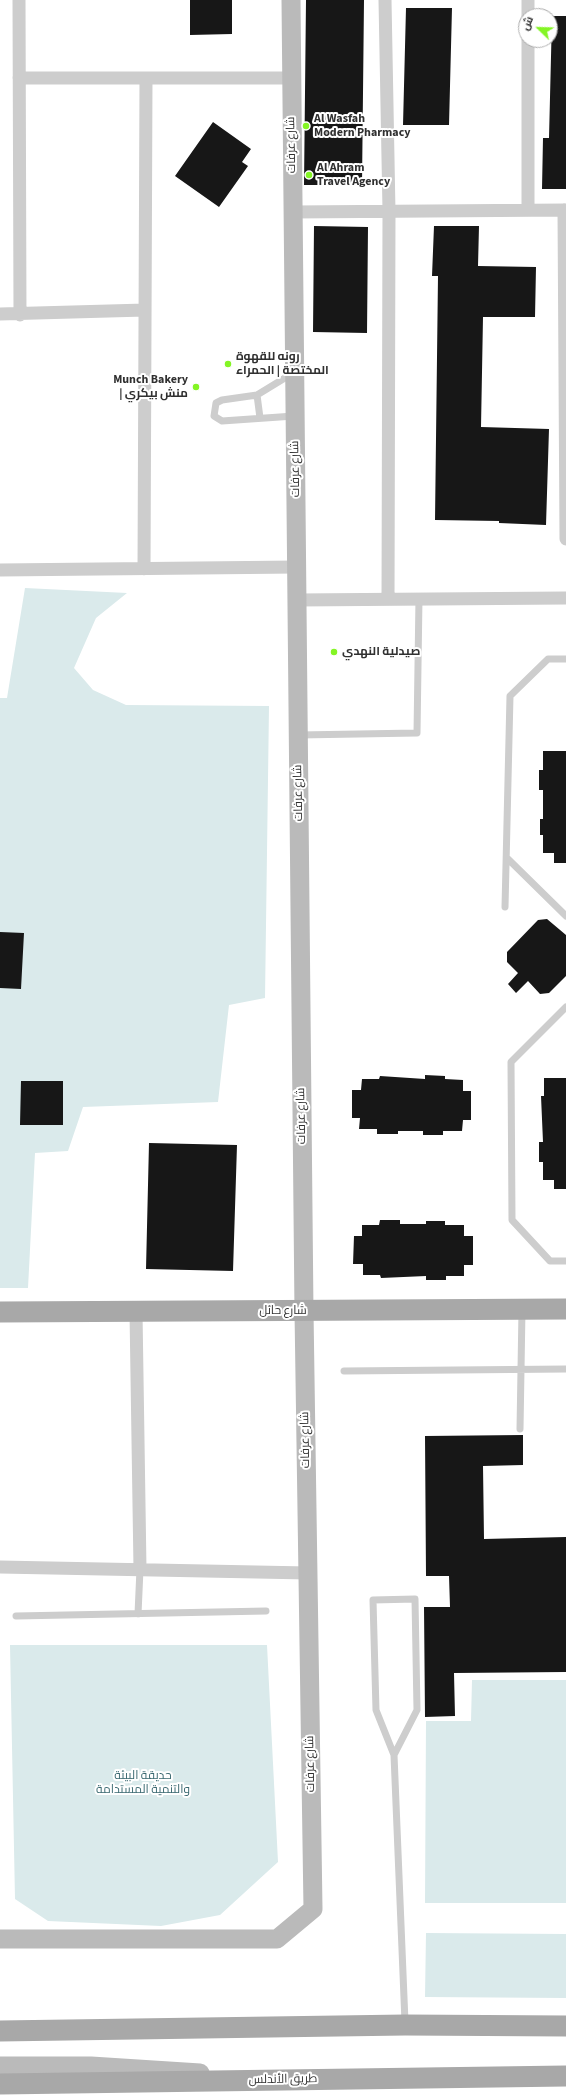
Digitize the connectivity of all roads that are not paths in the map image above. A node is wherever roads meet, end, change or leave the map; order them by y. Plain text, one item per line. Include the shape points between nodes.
1 (19, 0) edge
2 (291, 0) edge
3 (385, 0) edge
4 (528, 48) edge
5 (19, 78) junction
6 (146, 78) junction
7 (291, 78) junction
8 (528, 210) junction
9 (565, 210) edge
10 (389, 211) junction
11 (293, 212) junction
12 (145, 310) junction
13 (0, 314) edge
14 (20, 315) junction
15 (294, 372) junction
16 (256, 395) junction
17 (295, 416) junction
18 (260, 418) junction
19 (566, 527) edge
20 (566, 539) edge
21 (297, 567) junction
22 (144, 569) junction
23 (0, 570) edge
24 (419, 598) junction
25 (566, 598) edge
26 (388, 599) junction
27 (297, 600) junction
28 (566, 659) edge
29 (298, 735) junction
30 (507, 858) junction
31 (505, 907) dead end
32 (566, 916) edge
33 (566, 1006) edge
34 (566, 1261) edge
35 (522, 1310) junction
36 (566, 1310) edge
37 (304, 1311) junction
38 (0, 1312) edge
39 (136, 1312) junction
40 (521, 1369) junction
41 (566, 1369) edge
42 (344, 1371) dead end
43 (520, 1429) dead end
44 (0, 1567) edge
45 (140, 1569) junction
46 (308, 1573) junction
47 (266, 1611) dead end
48 (138, 1614) junction
49 (16, 1616) dead end
50 (394, 1755) junction
51 (0, 1939) edge
52 (405, 2026) junction
53 (566, 2026) edge
54 (0, 2031) edge
55 (0, 2066) edge
56 (566, 2076) edge
57 (312, 2080) junction
58 (0, 2084) edge

1 - 5 street
2 - 7 street, شارع عرفات
3 - 10 street
4 - 8 street
5 - 6 street
5 - 14 street
6 - 7 street
6 - 12 street
7 - 11 street, شارع عرفات
8 - 9 street
8 - 10 street
9 - 19 street
10 - 11 street
10 - 26 street
11 - 15 street, شارع عرفات
12 - 14 street
12 - 22 street
13 - 14 street
15 - 16 lane
15 - 17 street, شارع عرفات
16 - 18 lane
16 - 18 lane via 222,400 216,403 214,416 222,421
17 - 18 lane
17 - 21 street, شارع عرفات
19 - 20 street
21 - 22 street
21 - 27 street, شارع عرفات
22 - 23 street
24 - 25 street
24 - 26 street
24 - 29 lane via 418,733
26 - 27 street
27 - 29 street, شارع عرفات
28 - 30 lane via 548,659 510,696
29 - 37 street, شارع عرفات
30 - 31 lane
30 - 32 lane
33 - 34 lane via 511,1062 511,1094 512,1220 550,1261
35 - 36 main road, شارع حائل
35 - 37 main road, شارع حائل
35 - 40 lane
37 - 39 main road, شارع حائل
37 - 46 street, شارع عرفات
38 - 39 main road, شارع حائل
39 - 45 street
40 - 41 lane
40 - 42 lane
40 - 43 lane
44 - 45 street
45 - 46 street
45 - 48 lane
46 - 51 street, شارع عرفات via 313,1909 277,1939
47 - 48 lane
48 - 49 lane
50 - 50 lane via 376,1710 373,1600 415,1599 417,1710
50 - 52 lane
52 - 53 main road
52 - 54 main road
55 - 57 street via 92,2066
56 - 57 main road, طريق الأندلس
57 - 58 main road, طريق الأندلس

